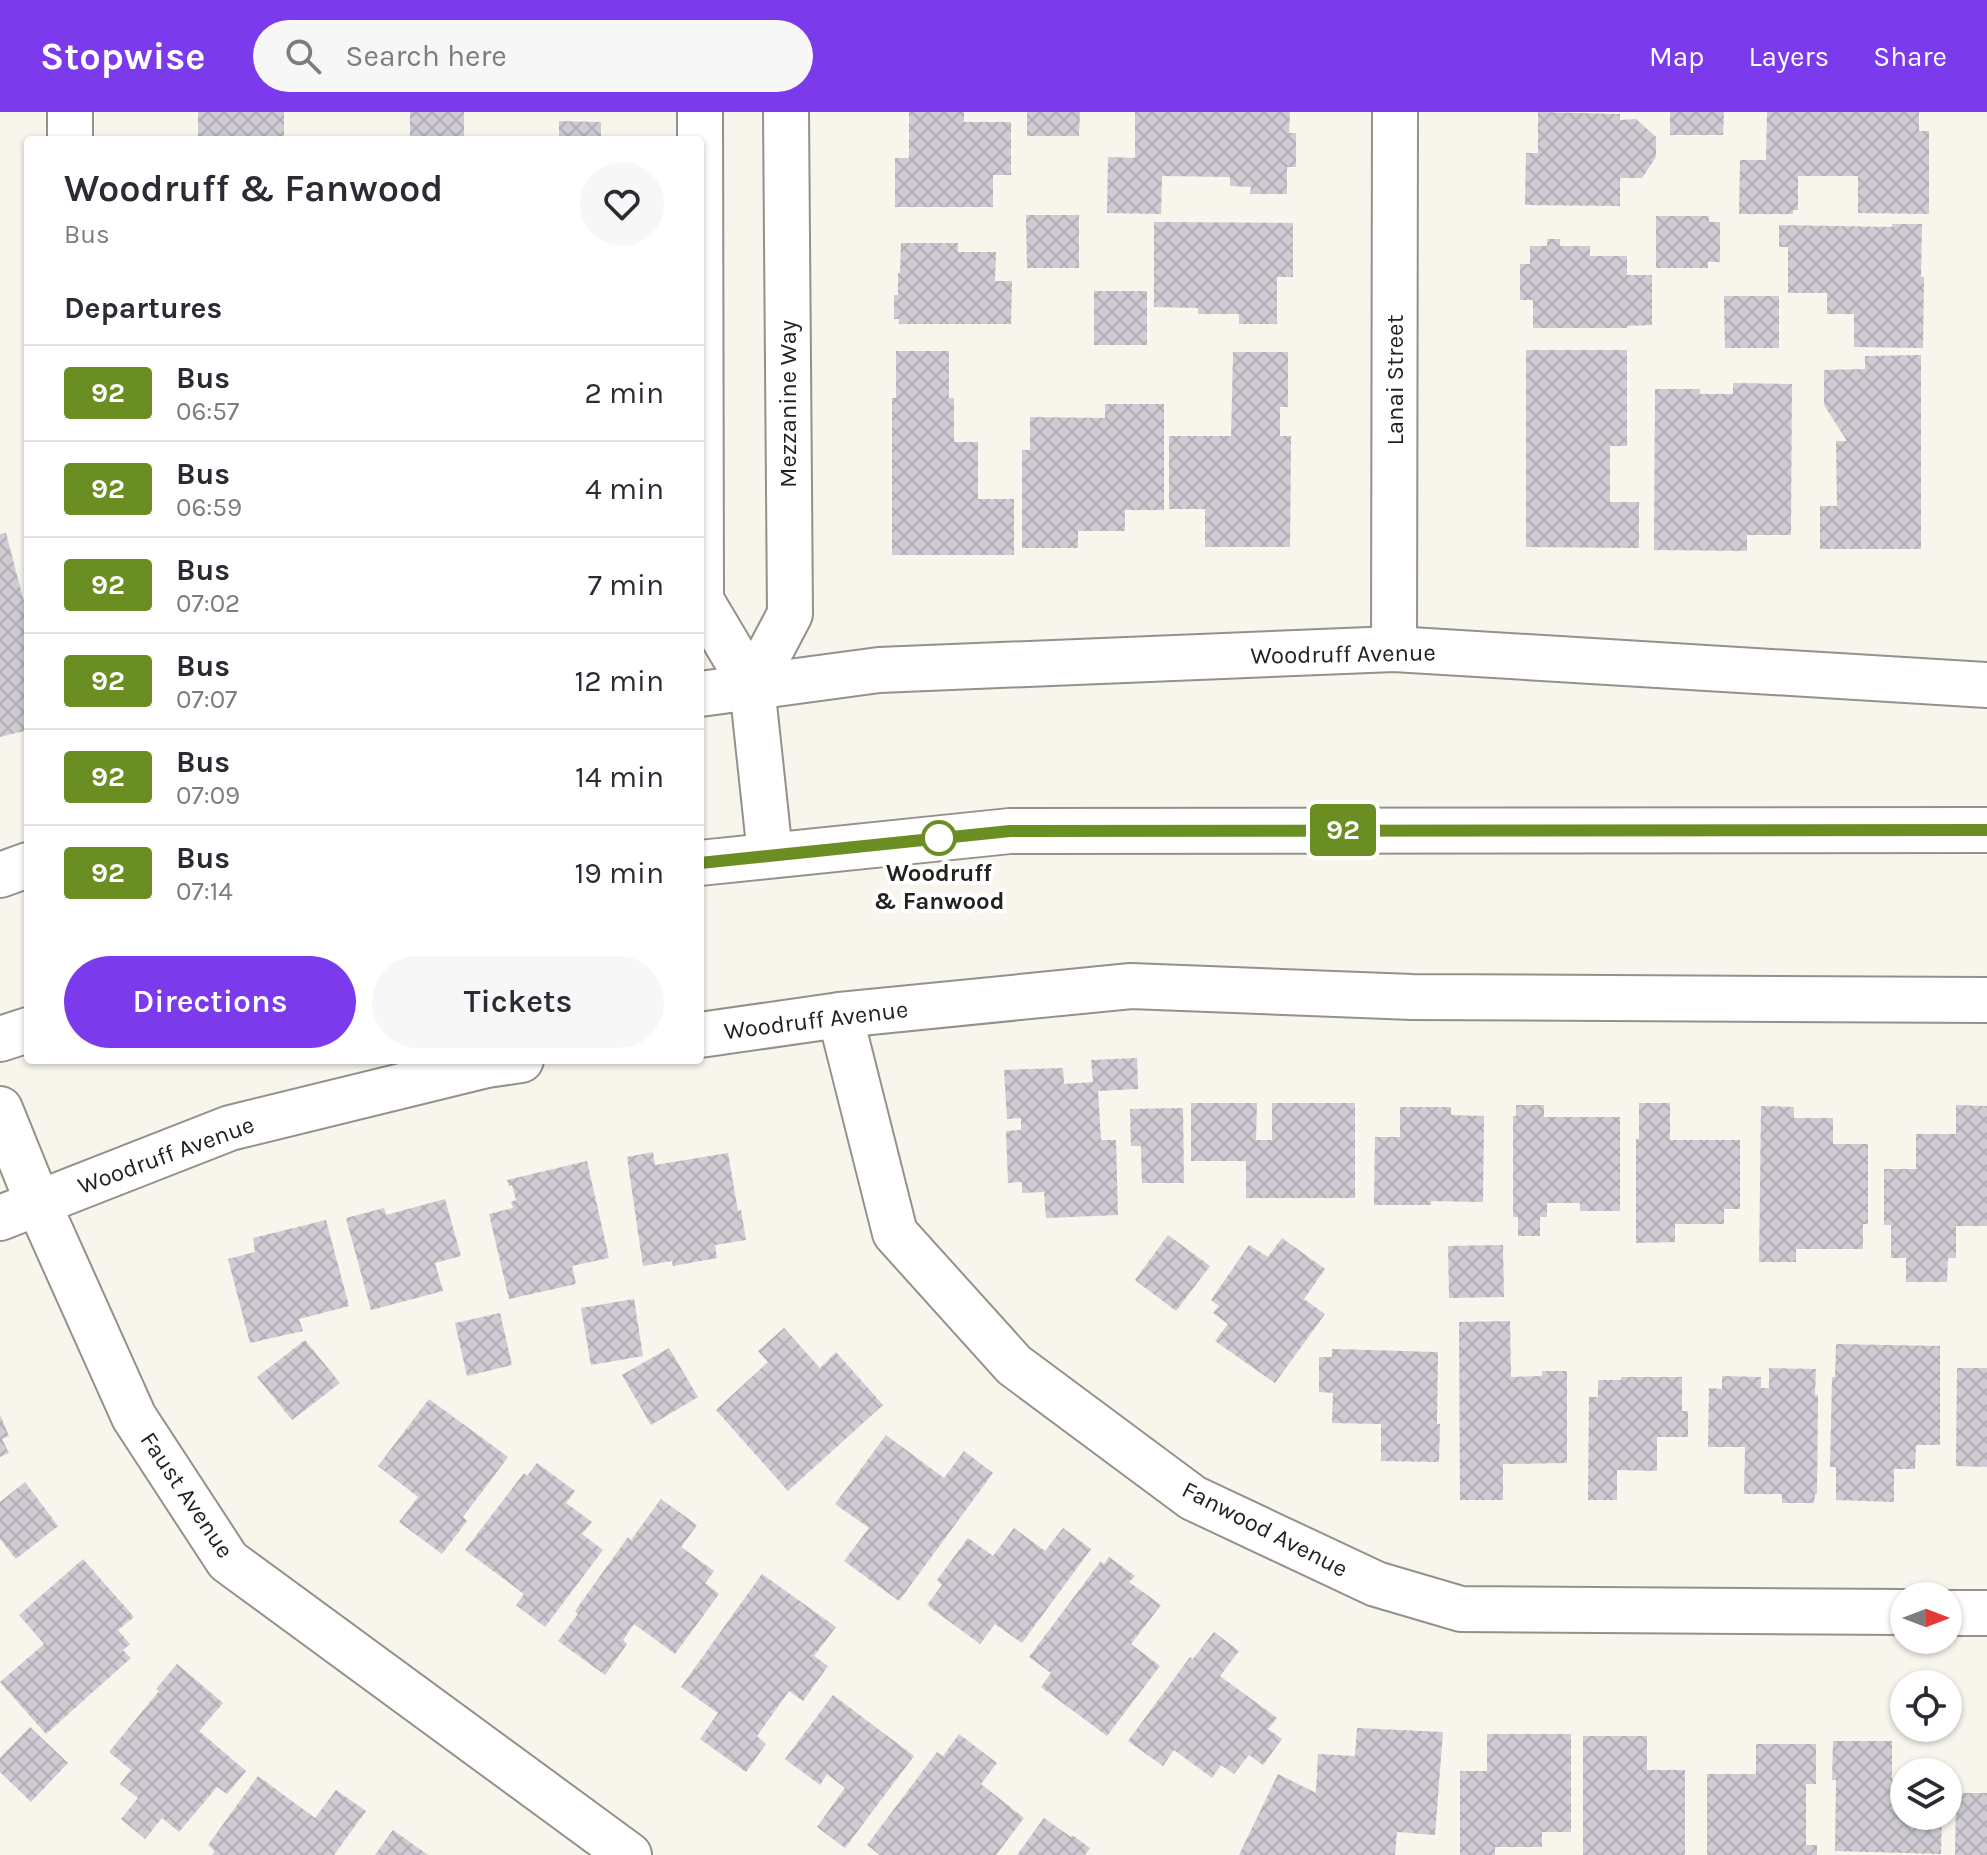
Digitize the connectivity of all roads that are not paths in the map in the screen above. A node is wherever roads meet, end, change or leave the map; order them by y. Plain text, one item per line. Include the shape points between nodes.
1 (70, 112) edge
2 (700, 112) edge
3 (786, 112) edge
4 (1395, 112) edge
5 (70, 136) edge
6 (700, 136) edge
7 (704, 605) edge
8 (1394, 649) junction
9 (1987, 685) edge
10 (752, 686) junction
11 (704, 693) edge
12 (1987, 830) edge
13 (770, 854) junction
14 (704, 862) edge
15 (24, 866) edge
16 (0, 875) edge
17 (1987, 1000) edge
18 (840, 1015) junction
19 (24, 1031) edge
20 (704, 1034) edge
21 (0, 1039) edge
22 (494, 1064) edge
23 (0, 1109) edge
24 (19, 1210) edge
25 (1890, 1612) edge
26 (1962, 1613) edge
27 (1987, 1613) edge
28 (629, 1855) edge

1 - 5 street
2 - 6 street
3 - 10 street, Mezzanine Way via 790,614
4 - 8 street, Lanai Street
7 - 10 street
8 - 9 street, Woodruff Avenue
8 - 10 street, Woodruff Avenue via 879,670
10 - 11 street, Woodruff Avenue
10 - 13 street
12 - 13 street via 1010,831
13 - 14 street
15 - 16 street
17 - 18 street, Woodruff Avenue via 1412,997 1131,986
18 - 20 street, Woodruff Avenue
18 - 25 street, Fanwood Avenue via 895,1233 1014,1365 1193,1498 1376,1584 1461,1609
19 - 21 street
22 - 24 street, Woodruff Avenue via 230,1128
23 - 24 street, Faust Avenue
24 - 28 street, Faust Avenue via 134,1417 228,1561
26 - 27 street

